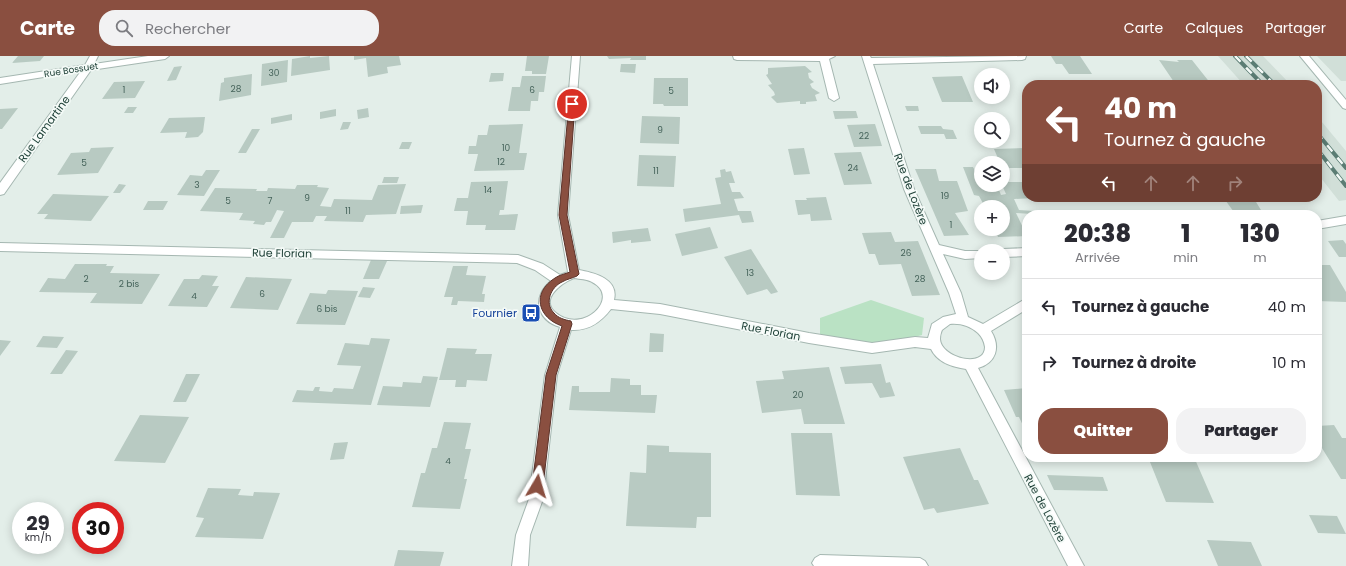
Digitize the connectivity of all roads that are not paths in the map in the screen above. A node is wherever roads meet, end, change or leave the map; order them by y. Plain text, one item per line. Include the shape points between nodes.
1 (94, 56) edge
2 (165, 56) edge
3 (576, 56) edge
4 (1304, 56) edge
5 (737, 57) dead end
6 (828, 57) edge
7 (867, 58) edge
8 (1022, 58) dead end
9 (88, 68) junction
10 (0, 81) edge
11 (834, 98) dead end
12 (1346, 106) edge
13 (0, 191) edge
14 (1346, 220) edge
15 (1322, 224) edge
16 (0, 247) edge
17 (935, 248) junction
18 (1022, 252) edge
19 (1010, 253) edge
20 (974, 254) edge
21 (574, 274) junction
22 (559, 280) junction
23 (609, 304) junction
24 (1022, 307) edge
25 (963, 319) junction
26 (568, 324) junction
27 (983, 330) junction
28 (934, 344) junction
29 (970, 365) junction
30 (820, 563) dead end
31 (520, 566) edge
32 (920, 566) edge
33 (1076, 566) edge

1 - 9 street, Rue Lamartine
2 - 9 street, Rue Bossuet
3 - 21 street via 563,215
4 - 12 street
5 - 6 street
6 - 11 street
7 - 8 street
7 - 17 street, Rue de Lozère via 909,188
9 - 10 street, Rue Bossuet
9 - 13 street, Rue Lamartine
14 - 15 street
16 - 22 street, Rue Florian via 518,260 539,267
17 - 20 street via 965,255
17 - 25 street, Rue de Lozère via 955,293
18 - 19 street
21 - 22 street
21 - 23 street via 585,274 602,281 608,288
22 - 26 street via 551,285 544,301 551,316
23 - 26 street via 605,311 593,320 578,325
23 - 28 street, Rue Florian via 660,309 872,348 915,342
24 - 27 street
25 - 27 street
25 - 28 street via 940,323 934,332
26 - 31 street via 551,375 536,499 523,536
27 - 29 street via 991,345 990,353 986,359
28 - 29 street via 948,359
29 - 33 street, Rue de Lozère
30 - 32 street

